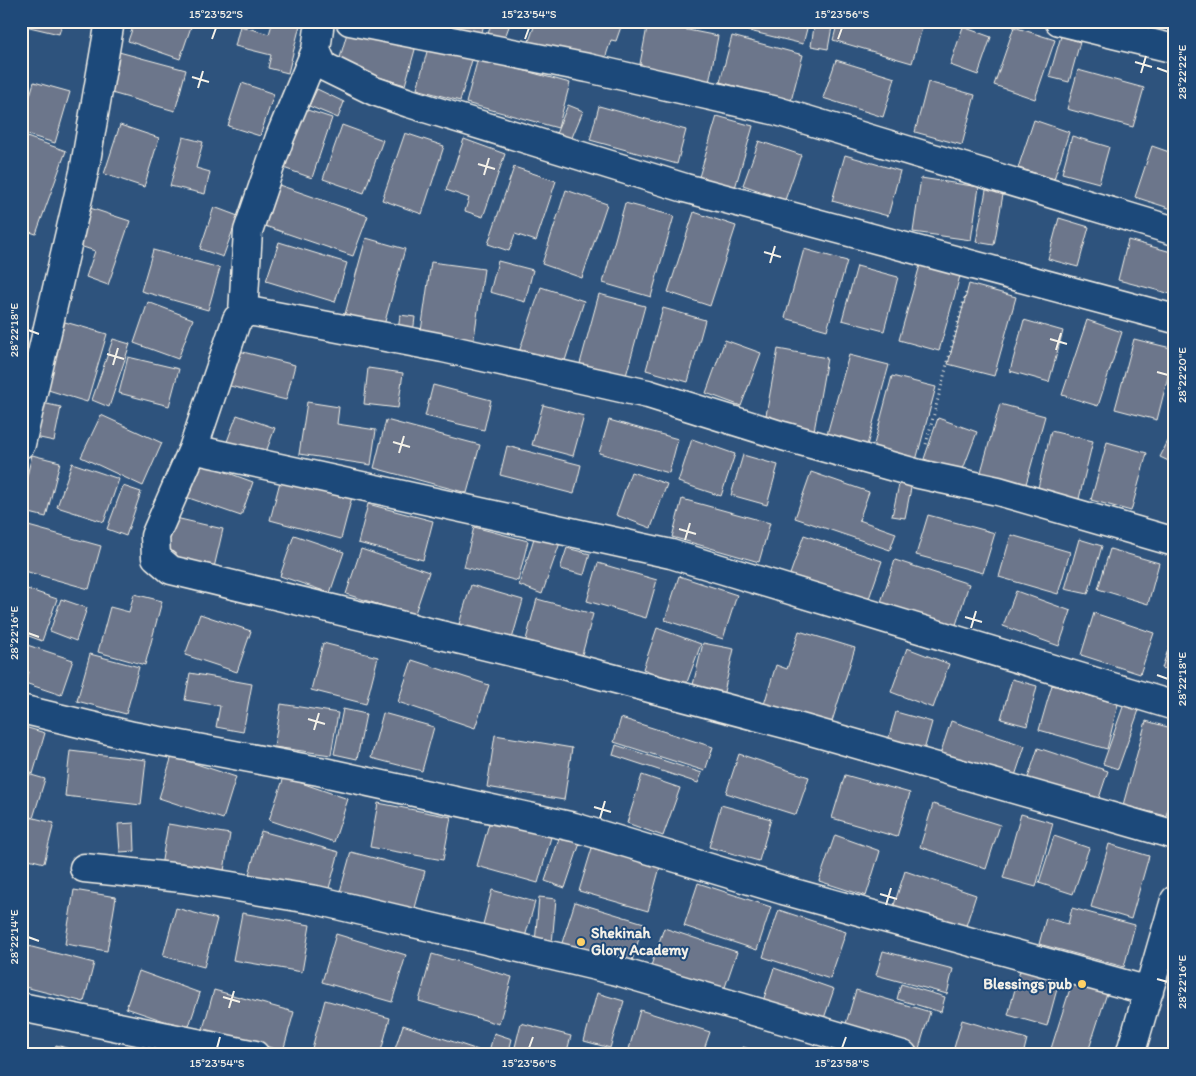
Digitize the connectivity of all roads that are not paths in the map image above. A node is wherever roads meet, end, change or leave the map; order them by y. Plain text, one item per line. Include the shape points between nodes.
1 (110, 21) edge
2 (320, 21) edge
3 (350, 21) edge
4 (1059, 21) edge
5 (1175, 49) edge
6 (316, 50) junction
7 (1175, 231) edge
8 (243, 313) junction
9 (1175, 319) edge
10 (21, 444) edge
11 (193, 449) junction
12 (1175, 542) edge
13 (1175, 706) edge
14 (21, 709) edge
15 (1175, 836) edge
16 (84, 868) dead end
17 (1175, 900) edge
18 (1149, 991) junction
19 (21, 1007) edge
20 (255, 1055) edge
21 (903, 1055) edge
22 (1130, 1055) edge

1 - 10 street via 84,172
2 - 6 street
3 - 7 street via 588,68 777,111
4 - 5 street
6 - 8 street via 280,136 248,231
6 - 9 street via 323,66 374,91 409,103 685,188
8 - 11 street via 237,319
8 - 12 street via 249,311 443,348 648,394 783,436 919,474 998,491
11 - 13 street via 671,554
11 - 15 street via 155,536 156,557 171,570 536,658 797,727
14 - 18 street via 133,736 319,771 574,827 783,890
16 - 21 street via 182,878 316,900 617,971
17 - 18 street
18 - 22 street
19 - 20 street

